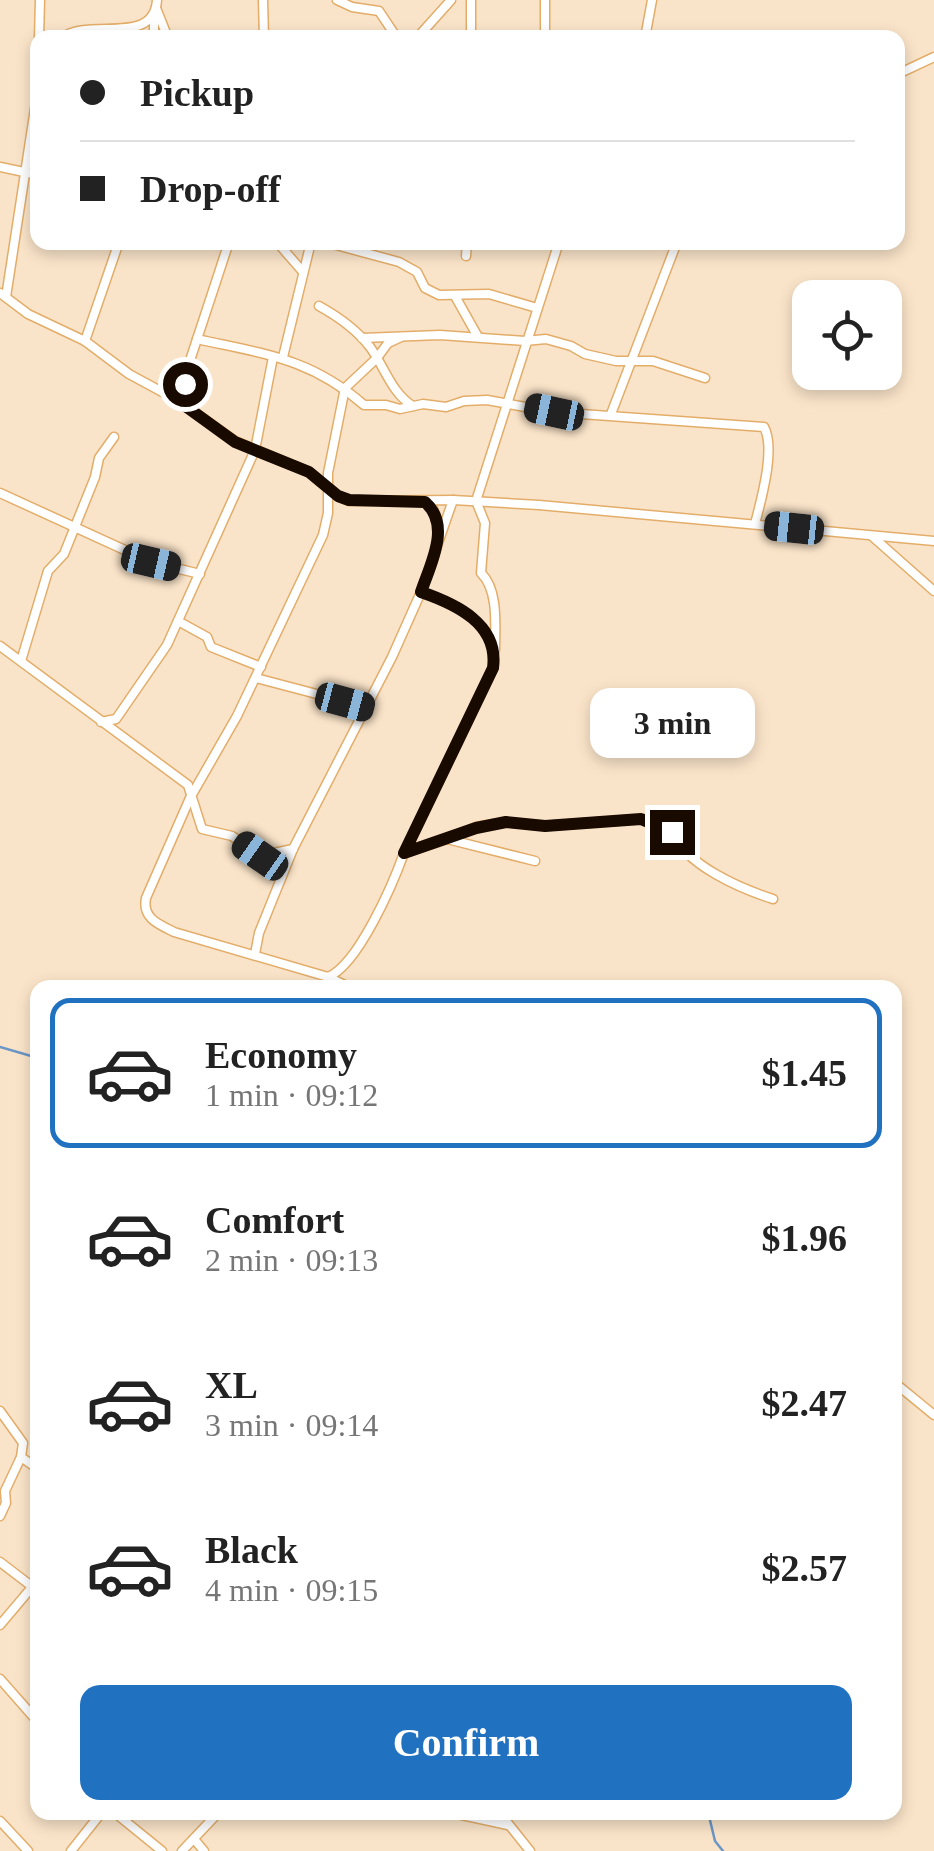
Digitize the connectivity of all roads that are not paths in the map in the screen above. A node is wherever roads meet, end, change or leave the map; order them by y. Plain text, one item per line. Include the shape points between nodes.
1 (40, 0) edge
2 (263, 0) edge
3 (338, 0) edge
4 (450, 0) edge
5 (470, 0) edge
6 (545, 0) edge
7 (652, 0) edge
8 (156, 8) edge
9 (38, 30) edge
10 (73, 30) edge
11 (264, 30) edge
12 (391, 30) edge
13 (424, 30) edge
14 (471, 30) edge
15 (545, 30) edge
16 (647, 30) edge
17 (934, 57) edge
18 (905, 71) edge
19 (30, 148) edge
20 (0, 167) edge
21 (27, 170) junction
22 (30, 171) edge
23 (116, 250) edge
24 (226, 250) edge
25 (284, 250) edge
26 (309, 250) edge
27 (354, 250) edge
28 (466, 250) edge
29 (556, 250) edge
30 (674, 250) edge
31 (466, 256) dead end
32 (304, 272) junction
33 (3, 295) edge
34 (454, 296) junction
35 (319, 306) dead end
36 (537, 308) junction
37 (401, 337) junction
38 (478, 337) junction
39 (362, 338) junction
40 (197, 339) junction
41 (85, 341) junction
42 (526, 341) junction
43 (278, 356) junction
44 (377, 358) junction
45 (632, 362) junction
46 (705, 378) dead end
47 (345, 388) junction
48 (177, 400) junction
49 (509, 402) junction
50 (414, 407) junction
51 (611, 414) junction
52 (114, 437) dead end
53 (255, 450) junction
54 (328, 488) junction
55 (0, 493) edge
56 (453, 500) junction
57 (425, 502) junction
58 (476, 502) junction
59 (755, 524) junction
60 (76, 526) junction
61 (440, 535) junction
62 (873, 537) junction
63 (934, 542) edge
64 (200, 574) junction
65 (934, 591) edge
66 (421, 592) junction
67 (178, 621) junction
68 (0, 646) edge
69 (495, 650) junction
70 (21, 661) junction
71 (261, 667) junction
72 (256, 678) junction
73 (366, 707) junction
74 (101, 722) junction
75 (190, 798) junction
76 (448, 840) junction
77 (293, 849) junction
78 (404, 853) junction
79 (535, 861) dead end
80 (772, 898) dead end
81 (254, 954) junction
82 (328, 976) junction
83 (336, 980) edge
84 (902, 1389) edge
85 (0, 1411) edge
86 (934, 1416) edge
87 (21, 1457) junction
88 (30, 1463) edge
89 (0, 1516) edge
90 (0, 1562) edge
91 (30, 1582) edge
92 (30, 1592) edge
93 (0, 1625) edge
94 (0, 1679) edge
95 (30, 1713) edge
96 (96, 1820) edge
97 (124, 1820) edge
98 (212, 1820) edge
99 (485, 1820) edge
100 (505, 1820) edge
101 (0, 1822) edge
102 (508, 1825) junction
103 (194, 1839) junction
104 (28, 1851) edge
105 (71, 1851) edge
106 (162, 1851) edge
107 (182, 1851) edge
108 (204, 1851) edge
109 (530, 1851) edge

1 - 9 street
2 - 11 street
3 - 12 street via 378,11
4 - 13 street
5 - 14 street
6 - 15 street
7 - 16 street
8 - 10 street via 151,21 134,27
17 - 18 street
19 - 21 street
20 - 21 street
21 - 22 street
21 - 33 street
23 - 41 street
24 - 40 street
25 - 32 street
26 - 32 street
27 - 34 street via 398,262 417,272 425,288
28 - 31 street
29 - 36 street
30 - 45 street
32 - 43 street
33 - 41 street
34 - 36 street via 489,294
34 - 38 street
35 - 39 street
36 - 42 street
37 - 38 street
37 - 39 street
37 - 44 street
38 - 42 street
39 - 44 street
40 - 43 street
40 - 48 street
41 - 48 street
42 - 45 street via 546,339
42 - 49 street
43 - 47 street
43 - 53 street
44 - 47 street
44 - 50 street via 402,400
45 - 46 street via 653,361
45 - 51 street
47 - 50 street via 364,406
47 - 54 street
48 - 53 street
49 - 50 street
49 - 51 street
49 - 58 street
51 - 59 street via 764,427 765,485
52 - 60 street via 99,458
53 - 54 street via 309,472
53 - 64 street
54 - 57 street via 349,500
54 - 71 street via 323,535
55 - 60 street
56 - 57 street
56 - 58 street
56 - 61 street
57 - 61 street
58 - 59 street
58 - 69 street via 485,523 480,573 492,597
59 - 62 street
60 - 64 street via 151,562
60 - 70 street via 48,572
61 - 66 street
62 - 63 street
62 - 65 street
64 - 67 street
66 - 69 street via 459,606
66 - 73 street
67 - 71 street via 207,637 211,647
67 - 74 street via 116,719
68 - 70 street
69 - 78 street via 493,668
70 - 74 street
71 - 72 street
72 - 73 street
72 - 75 street
73 - 77 street
74 - 75 street via 188,785
75 - 77 street via 202,829 232,836 260,856
75 - 81 street via 146,898 146,912 174,932
76 - 78 street
76 - 79 street
76 - 80 street via 506,822 641,819 672,832 680,851 740,888
77 - 81 street
78 - 82 street via 354,951
81 - 82 street
82 - 83 street
84 - 86 street
85 - 87 street via 23,1443
87 - 88 street
87 - 89 street
90 - 91 street
92 - 93 street
94 - 95 street
96 - 105 street
97 - 106 street
98 - 103 street
99 - 102 street
100 - 102 street
101 - 104 street
102 - 109 street
103 - 107 street
103 - 108 street

